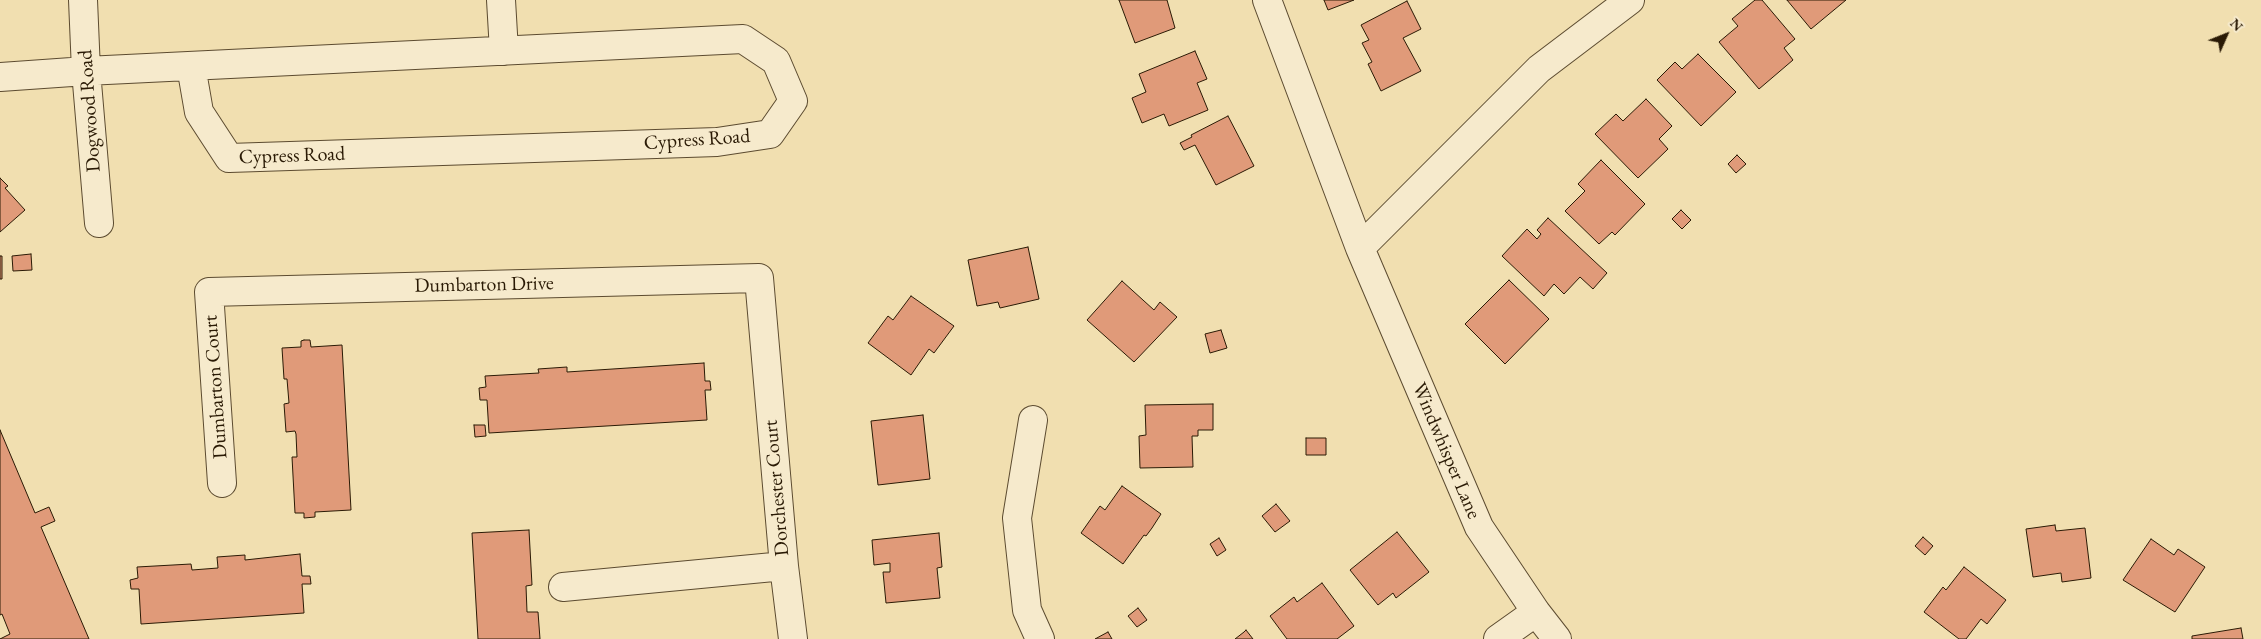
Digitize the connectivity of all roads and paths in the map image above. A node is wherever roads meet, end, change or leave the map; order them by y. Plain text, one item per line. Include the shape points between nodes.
1 (83, 0) edge
2 (501, 0) edge
3 (1267, 0) edge
4 (1630, 0) edge
5 (504, 51) junction
6 (191, 66) junction
7 (86, 71) junction
8 (0, 77) edge
9 (99, 223) dead end
10 (1360, 248) junction
11 (759, 278) joint
12 (209, 292) joint
13 (1033, 420) dead end
14 (222, 483) dead end
15 (784, 566) junction
16 (563, 586) dead end
17 (1536, 612) junction
18 (793, 639) edge
19 (1040, 639) edge
20 (1498, 639) edge
21 (1557, 639) edge

1 - 7 street, Dogwood Road
2 - 5 street
3 - 10 street, Windwhisper Lane
4 - 10 street via 1539,69
5 - 6 street, Cypress Road
5 - 6 street, Cypress Road via 743,40 776,61 793,101 770,134 717,142 229,158 199,112
6 - 7 street, Cypress Road
7 - 8 street, Cypress Road
7 - 9 street, Dogwood Road
10 - 17 street, Windwhisper Lane via 1479,527
11 - 12 street, Dumbarton Drive
11 - 15 street, Dorchester Court
12 - 14 street, Dumbarton Court
13 - 19 street via 1017,518 1027,610
15 - 16 street, Dorchester Court
15 - 18 street
17 - 20 street
17 - 21 street, Windwhisper Lane

